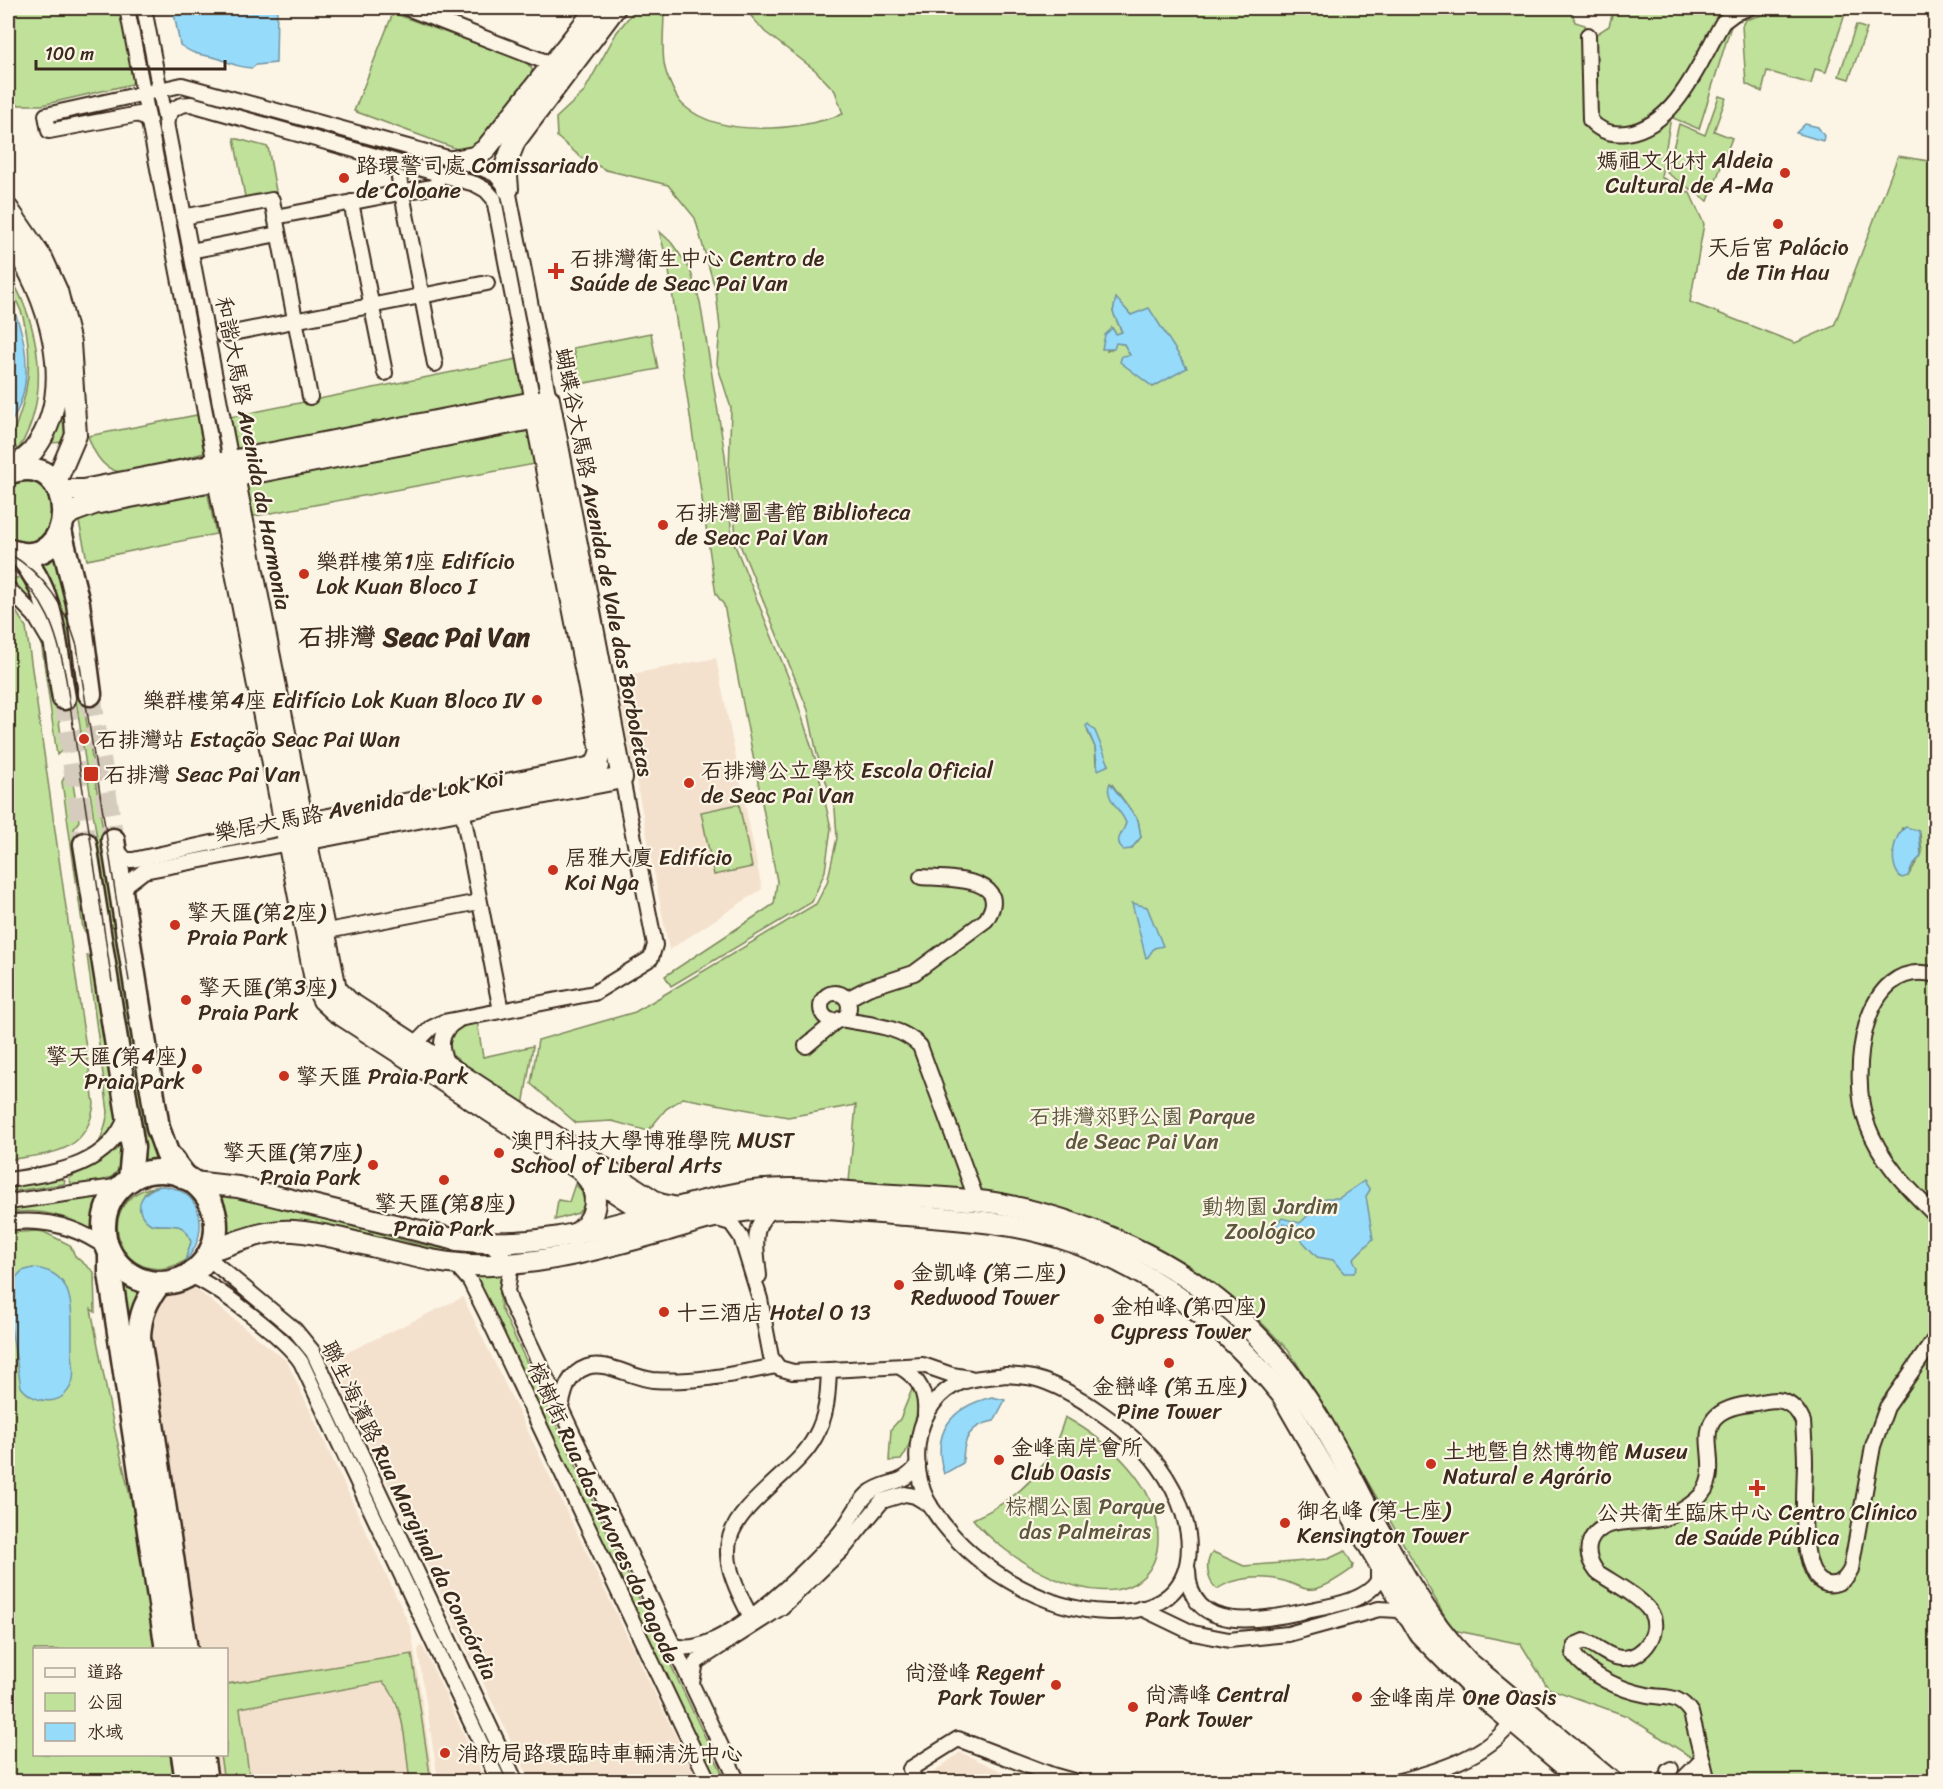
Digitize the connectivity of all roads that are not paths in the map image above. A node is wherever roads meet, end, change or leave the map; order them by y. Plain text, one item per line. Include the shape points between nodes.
1 (127, 8) edge
2 (144, 8) edge
3 (597, 8) edge
4 (615, 8) edge
5 (1748, 8) edge
6 (414, 9) edge
7 (1588, 35) dead end
8 (153, 61) junction
9 (554, 65) junction
10 (182, 86) junction
11 (159, 91) junction
12 (143, 96) junction
13 (148, 121) junction
14 (166, 131) junction
15 (446, 167) junction
16 (399, 178) dead end
17 (508, 189) junction
18 (402, 193) junction
19 (351, 202) junction
20 (8, 209) edge
21 (275, 217) junction
22 (183, 218) junction
23 (278, 234) junction
24 (8, 238) edge
25 (190, 251) junction
26 (487, 284) dead end
27 (422, 296) junction
28 (372, 306) junction
29 (295, 321) junction
30 (222, 335) dead end
31 (435, 364) dead end
32 (385, 373) dead end
33 (310, 397) dead end
34 (543, 409) junction
35 (224, 471) junction
36 (8, 472) edge
37 (57, 487) junction
38 (62, 525) junction
39 (13, 552) edge
40 (8, 588) edge
41 (58, 665) junction
42 (90, 694) tunnel mouth
43 (64, 698) tunnel mouth
44 (587, 769) junction
45 (621, 770) junction
46 (462, 809) junction
47 (295, 833) junction
48 (85, 844) tunnel mouth
49 (114, 844) joint
50 (921, 877) dead end
51 (123, 901) junction
52 (480, 902) junction
53 (322, 932) junction
54 (1935, 975) edge
55 (847, 999) junction
56 (501, 1011) junction
57 (462, 1018) junction
58 (838, 1020) junction
59 (806, 1046) dead end
60 (409, 1050) junction
61 (455, 1071) junction
62 (128, 1113) junction
63 (581, 1170) junction
64 (8, 1180) edge
65 (190, 1180) junction
66 (126, 1183) junction
67 (642, 1192) junction
68 (977, 1201) junction
69 (8, 1202) edge
70 (779, 1209) junction
71 (651, 1215) junction
72 (1935, 1216) edge
73 (678, 1217) junction
74 (714, 1218) junction
75 (8, 1223) edge
76 (570, 1237) junction
77 (634, 1239) junction
78 (490, 1244) junction
79 (109, 1251) junction
80 (209, 1254) junction
81 (510, 1264) junction
82 (456, 1265) junction
83 (189, 1275) junction
84 (160, 1283) junction
85 (760, 1299) junction
86 (1935, 1336) edge
87 (776, 1366) junction
88 (900, 1367) junction
89 (829, 1371) junction
90 (978, 1378) junction
91 (561, 1407) junction
92 (925, 1415) junction
93 (918, 1465) junction
94 (930, 1505) junction
95 (1377, 1562) junction
96 (1188, 1568) junction
97 (1141, 1608) junction
98 (751, 1617) junction
99 (1412, 1623) junction
100 (672, 1644) junction
101 (167, 1648) edge
102 (186, 1648) edge
103 (692, 1685) junction
104 (1512, 1722) junction
105 (183, 1756) edge
106 (202, 1756) edge
107 (1702, 1760) junction
108 (187, 1782) edge
109 (206, 1782) edge
110 (499, 1782) edge
111 (516, 1782) edge
112 (709, 1782) edge
113 (738, 1782) edge
114 (916, 1782) edge
115 (1077, 1782) edge
116 (1395, 1782) edge
117 (1584, 1782) edge
118 (1612, 1782) edge
119 (1680, 1782) edge
120 (1708, 1782) edge

1 - 12 street, 和諧大馬路 Avenida da Harmonia
2 - 8 street, 和諧大馬路 Avenida da Harmonia
3 - 9 street
4 - 17 street, 蝴蝶谷大馬路 Avenida de Vale das Borboletas via 515,141 506,164
5 - 7 street via 1723,22 1674,106 1644,130 1617,134 1602,130 1590,120
6 - 9 street
8 - 10 street via 164,75
8 - 11 street, 和諧大馬路 Avenida da Harmonia
9 - 15 street via 485,150
10 - 11 street
10 - 15 street
11 - 12 street
11 - 14 street, 和諧大馬路 Avenida da Harmonia
12 - 13 street, 和諧大馬路 Avenida da Harmonia
12 - 13 street via 46,115 50,131 139,114
13 - 35 street, 和諧大馬路 Avenida da Harmonia
14 - 15 street via 172,111 191,104
14 - 22 street, 和諧大馬路 Avenida da Harmonia
15 - 17 street via 490,171
15 - 18 street via 436,186
15 - 34 street, 蝴蝶谷大馬路 Avenida de Vale das Borboletas via 486,190 494,199
16 - 18 street
17 - 34 street, 蝴蝶谷大馬路 Avenida de Vale das Borboletas
18 - 19 street
18 - 27 street
19 - 21 street
19 - 28 street
20 - 37 street via 57,291 70,344 76,435
21 - 22 street via 272,200
21 - 23 street
22 - 25 street, 和諧大馬路 Avenida da Harmonia
23 - 25 street
23 - 29 street
24 - 36 street via 32,275 46,311 54,345 56,380 41,440 31,454
25 - 35 street, 和諧大馬路 Avenida da Harmonia
26 - 27 street
27 - 28 street
27 - 31 street
28 - 29 street
28 - 32 street
29 - 30 street
29 - 33 street
34 - 35 street
34 - 44 street, 蝴蝶谷大馬路 Avenida de Vale das Borboletas via 601,750 598,761
34 - 45 street, 蝴蝶谷大馬路 Avenida de Vale das Borboletas
35 - 37 street via 83,490
35 - 38 street via 83,507
35 - 47 street, 和諧大馬路 Avenida da Harmonia
36 - 37 main road via 36,472
37 - 38 main road via 65,509
38 - 39 main road via 48,545 39,550
38 - 42 main road via 78,603
39 - 41 main road via 27,562 44,591
40 - 41 street via 44,628
41 - 43 main road
44 - 45 street, 樂居大馬路 Avenida de Lok Koi
44 - 47 street, 樂居大馬路 Avenida de Lok Koi
45 - 46 street, 樂居大馬路 Avenida de Lok Koi
45 - 56 street, 蝴蝶谷大馬路 Avenida de Vale das Borboletas via 654,953 646,962 594,993
46 - 47 street, 樂居大馬路 Avenida de Lok Koi
46 - 52 street
47 - 49 street, 樂居大馬路 Avenida de Lok Koi via 133,860 126,860
47 - 51 street, 樂居大馬路 Avenida de Lok Koi via 144,871 127,884
47 - 53 street, 和諧大馬路 Avenida da Harmonia
47 - 60 street, 和諧大馬路 Avenida da Harmonia via 316,985 323,1000 335,1011
48 - 62 main road
49 - 51 main road
50 - 55 street via 978,882 989,892 990,914 914,974
51 - 65 main road via 158,1128 167,1153
52 - 53 street
52 - 56 street
53 - 60 street, 和諧大馬路 Avenida da Harmonia via 331,979 343,998
54 - 72 street via 1904,974 1883,992 1863,1034 1858,1062 1861,1104 1874,1140 1894,1172
55 - 58 street via 849,1009
55 - 58 street via 835,993 824,999 824,1015
56 - 57 street, 蝴蝶谷大馬路 Avenida de Vale das Borboletas
57 - 60 street, 蝴蝶谷大馬路 Avenida de Vale das Borboletas via 431,1028
57 - 61 street via 446,1030 442,1044 443,1057
58 - 59 street
58 - 68 street via 898,1030 920,1046
60 - 61 street, 和諧大馬路 Avenida da Harmonia
60 - 63 street, 和諧大馬路 Avenida da Harmonia
61 - 67 street, 和諧大馬路 Avenida da Harmonia
62 - 64 street via 116,1137 79,1165 56,1173
62 - 66 main road via 133,1159
63 - 71 street, 和諧大馬路 Avenida da Harmonia
63 - 76 street via 589,1179 596,1201 588,1223
65 - 66 main road via 158,1171
65 - 78 street via 238,1187 457,1240
65 - 80 main road via 206,1196 214,1213 214,1238
66 - 69 street
66 - 79 main road via 107,1208 105,1236
67 - 71 street
67 - 73 street, 和諧大馬路 Avenida da Harmonia
68 - 73 street via 781,1190 732,1194
68 - 118 street via 1070,1222 1131,1246 1187,1278 1250,1329 1306,1399 1421,1603 1451,1644
70 - 74 street
70 - 85 street via 770,1212 758,1225
70 - 95 street via 880,1213 1013,1226 1090,1249 1147,1275 1223,1331 1261,1369 1288,1405
71 - 73 street
71 - 76 street
71 - 77 street via 648,1227
73 - 74 street
73 - 77 street
74 - 85 street via 737,1229
75 - 79 street via 46,1221 90,1237
76 - 78 street
77 - 81 street via 580,1254
78 - 81 street
79 - 84 main road via 131,1275
79 - 101 main road
80 - 82 street via 249,1236 293,1231
80 - 83 main road
80 - 111 street, 聯生海濱路 Rua Marginal da Concórdia via 295,1330 313,1352
81 - 82 street
81 - 91 street, 榕樹街 Rua das Árvores do Pagode via 510,1301
82 - 112 street, 榕樹街 Rua das Árvores do Pagode via 483,1306
83 - 84 main road
83 - 110 street, 聯生海濱路 Rua Marginal da Concórdia via 211,1286 279,1339 301,1362
84 - 102 main road via 141,1314 139,1337
85 - 87 street
86 - 107 street via 1887,1407 1873,1446 1851,1569 1843,1581 1823,1583 1813,1573 1805,1537 1803,1422 1794,1407 1777,1400 1725,1408 1712,1420 1708,1436 1710,1479 1707,1490 1693,1503 1662,1519 1605,1526 1592,1538 1591,1564 1650,1611 1655,1628 1653,1637 1629,1658 1612,1656 1584,1641 1575,1645 1574,1654 1595,1674 1617,1687 1678,1699 1691,1713
87 - 89 street via 793,1372
87 - 91 street via 679,1381 641,1378 599,1364 573,1376 566,1384
88 - 89 street
88 - 90 street via 927,1366 952,1375
88 - 92 street via 920,1383 925,1395
89 - 98 street via 828,1404 815,1439 743,1511 734,1525 728,1558 730,1572
90 - 92 street via 943,1393
90 - 96 street via 1035,1378 1071,1396 1148,1452 1173,1486 1188,1528
91 - 100 street, 榕樹街 Rua das Árvores do Pagode
92 - 93 street via 918,1442
93 - 94 street
93 - 98 street via 906,1479 868,1494 813,1563
94 - 97 street via 978,1558 1037,1595 1086,1611
94 - 103 street via 905,1494 882,1501 844,1548 782,1607 696,1662
95 - 96 street via 1378,1581 1370,1591 1325,1607 1250,1620 1225,1619 1202,1607 1188,1586
95 - 99 street
96 - 97 street via 1174,1591
97 - 99 street via 1193,1633 1229,1640 1288,1634 1379,1609 1398,1610
98 - 100 street via 696,1648
99 - 104 street via 1440,1658
100 - 103 street, 榕樹街 Rua das Árvores do Pagode
103 - 113 street, 榕樹街 Rua das Árvores do Pagode
104 - 116 street via 1495,1742 1483,1749
104 - 117 street
105 - 108 main road
106 - 109 main road
107 - 119 street
107 - 120 street
114 - 115 street via 910,1769 958,1739

